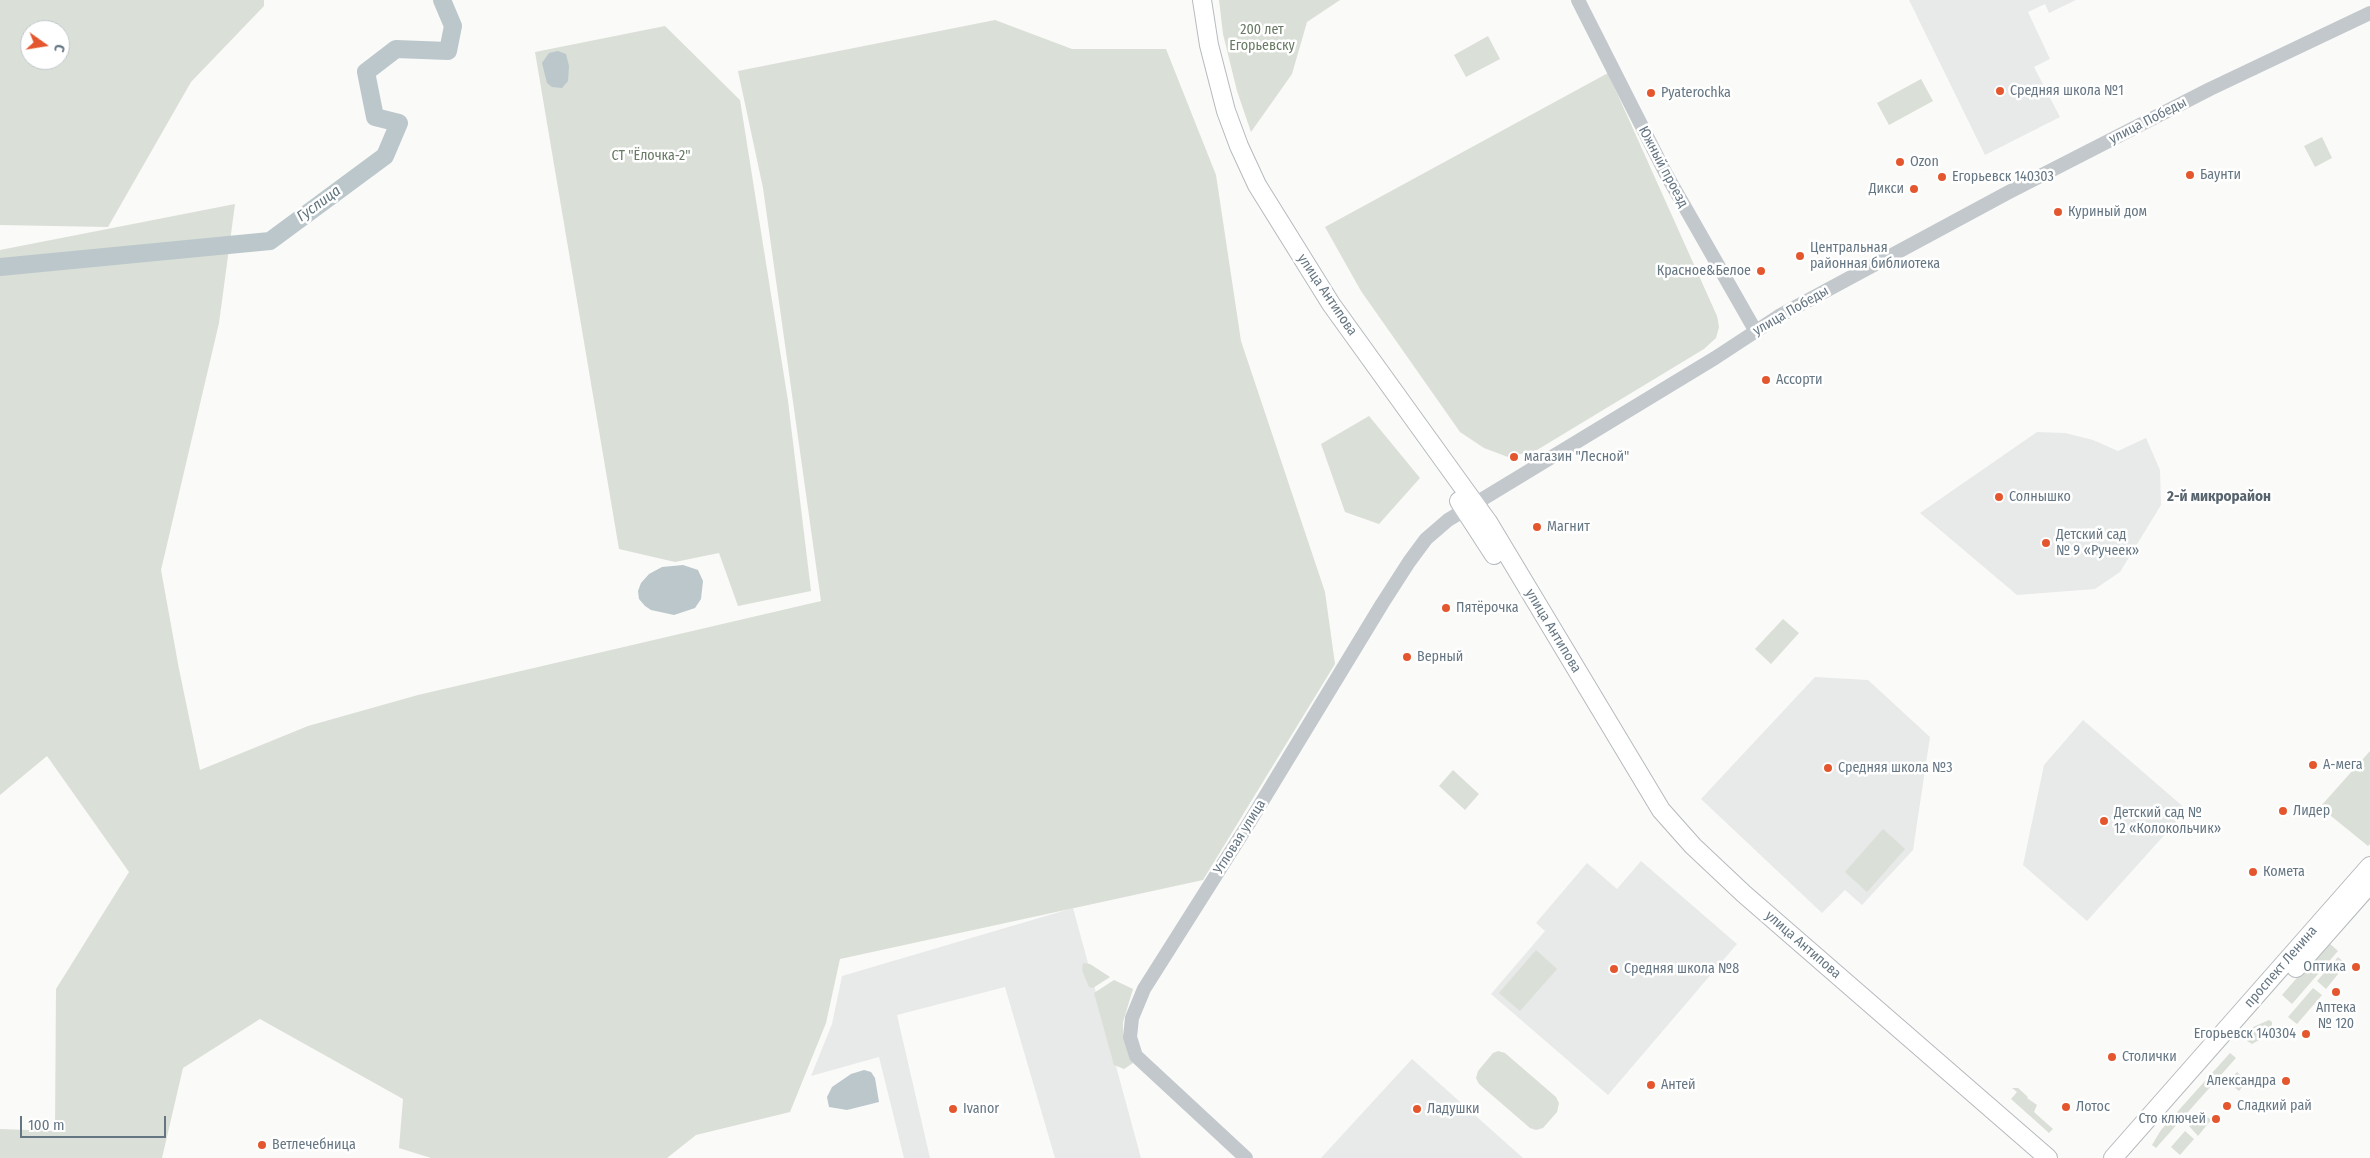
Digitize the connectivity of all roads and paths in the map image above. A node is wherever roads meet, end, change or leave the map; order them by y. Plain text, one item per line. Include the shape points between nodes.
1 (1192, 0) edge
2 (1202, 0) edge
3 (1578, 0) edge
4 (2370, 13) edge
5 (1755, 330) junction
6 (1470, 507) junction
7 (2370, 866) edge
8 (2370, 884) edge
9 (1246, 1158) edge
10 (2032, 1158) edge
11 (2048, 1158) edge
12 (2113, 1158) edge
13 (2128, 1158) edge

1 - 6 main road, улица Антипова via 1200,56 1218,122 1245,183 1305,282
2 - 6 main road, улица Антипова via 1223,103 1257,185 1331,304
3 - 5 street, Южный проезд via 1666,174
4 - 5 street, улица Победы via 2210,89 2009,192
5 - 6 street, улица Победы via 1715,358
6 - 9 street, Угловая улица via 1426,539 1409,562 1144,989 1132,1018 1130,1037 1136,1056
6 - 10 main road, улица Антипова via 1505,571 1660,825 1754,915
6 - 11 main road, улица Антипова via 1488,522 1668,819 1744,894
7 - 12 main road, проспект Ленина
8 - 13 main road, проспект Ленина

